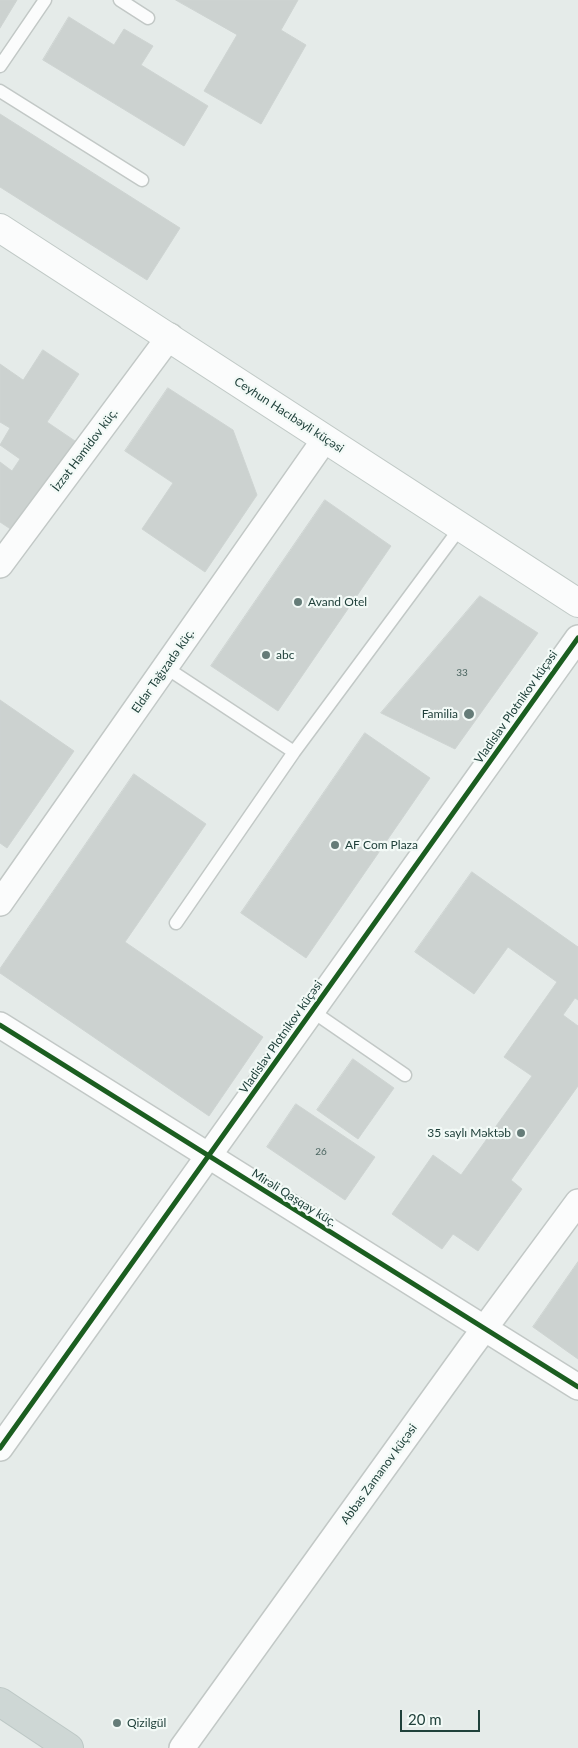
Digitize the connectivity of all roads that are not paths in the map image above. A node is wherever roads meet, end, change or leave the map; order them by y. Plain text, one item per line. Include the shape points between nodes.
1 (45, 0) edge
2 (120, 0) edge
3 (148, 18) dead end
4 (0, 66) edge
5 (0, 91) edge
6 (142, 180) dead end
7 (0, 228) edge
8 (170, 336) junction
9 (326, 439) junction
10 (460, 528) junction
11 (0, 565) edge
12 (578, 603) edge
13 (578, 638) edge
14 (165, 668) junction
15 (294, 752) junction
16 (0, 903) edge
17 (176, 923) dead end
18 (312, 1011) junction
19 (0, 1025) edge
20 (405, 1075) dead end
21 (209, 1157) junction
22 (578, 1202) edge
23 (485, 1328) junction
24 (578, 1388) edge
25 (0, 1448) edge
26 (0, 1702) edge
27 (69, 1748) edge
28 (182, 1748) edge

1 - 4 lane
2 - 3 lane
5 - 6 lane
7 - 8 main road, Ceyhun Hacıbəyli küçəsi
8 - 9 main road, Ceyhun Hacıbəyli küçəsi
8 - 11 street, İzzət Həmidov küç.
9 - 10 main road, Ceyhun Hacıbəyli küçəsi
9 - 14 street, Eldar Tağızadə küç.
10 - 12 main road, Ceyhun Hacıbəyli küçəsi
10 - 15 lane
13 - 18 street, Vladislav Plotnikov küçəsi
14 - 15 lane
14 - 16 street, Eldar Tağızadə küç.
15 - 17 lane
18 - 20 lane
18 - 21 street, Vladislav Plotnikov küçəsi
19 - 21 street, Mirəli Qaşqay küç.
21 - 23 street, Mirəli Qaşqay küç.
21 - 25 street, Vladislav Plotnikov küçəsi
22 - 23 street, Abbas Zamanov küçəsi
23 - 24 street, Mirəli Qaşqay küç.
23 - 28 street, Abbas Zamanov küçəsi
26 - 27 main road

